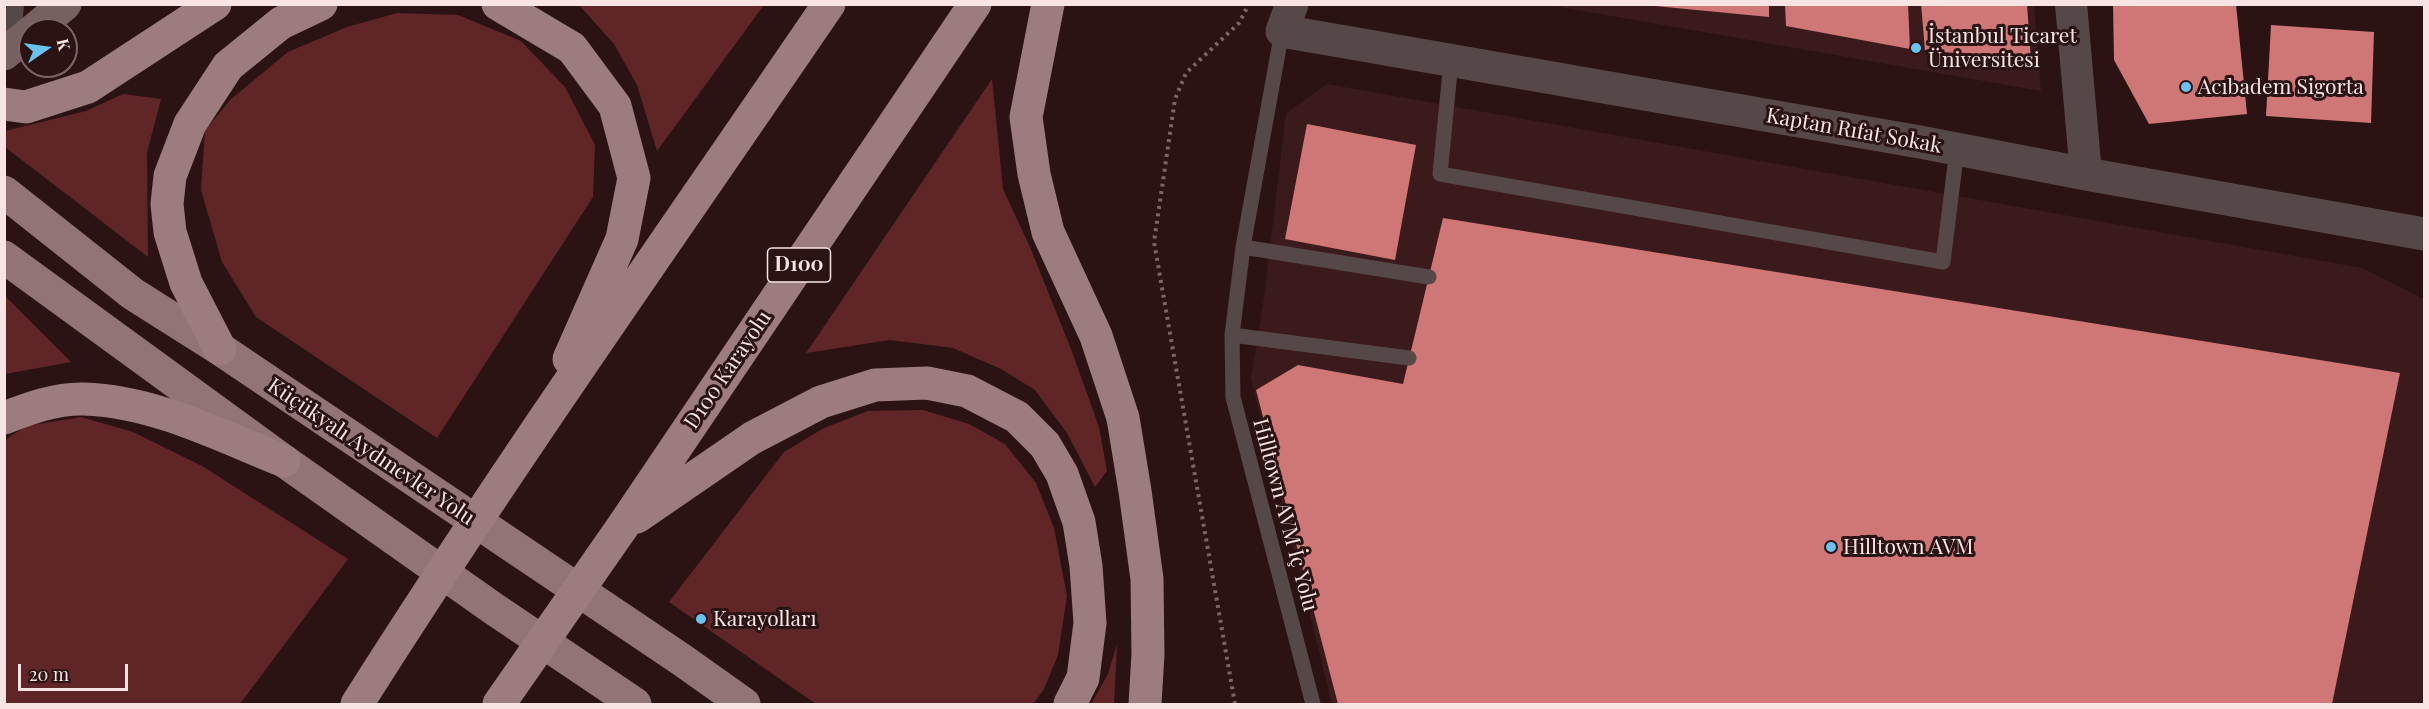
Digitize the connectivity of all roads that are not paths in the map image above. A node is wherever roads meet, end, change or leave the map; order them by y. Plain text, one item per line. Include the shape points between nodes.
1 (8, 4) edge
2 (65, 4) edge
3 (215, 4) edge
4 (321, 4) edge
5 (498, 4) edge
6 (829, 4) edge
7 (975, 4) edge
8 (1048, 4) edge
9 (2071, 4) edge
10 (48, 18) edge
11 (1287, 18) edge
12 (18, 42) edge
13 (4, 52) edge
14 (1451, 60) junction
15 (4, 104) edge
16 (1957, 149) junction
17 (2086, 174) junction
18 (4, 192) edge
19 (2424, 234) edge
20 (1242, 247) junction
21 (4, 257) edge
22 (1429, 277) dead end
23 (1232, 335) junction
24 (220, 350) junction
25 (1409, 358) dead end
26 (4, 418) edge
27 (537, 432) junction
28 (284, 461) junction
29 (623, 526) junction
30 (404, 629) junction
31 (517, 689) edge
32 (335, 705) edge
33 (357, 705) edge
34 (499, 705) edge
35 (635, 705) edge
36 (744, 705) edge
37 (1070, 705) edge
38 (1145, 705) edge
39 (1313, 705) edge

1 - 13 street
2 - 10 main road
3 - 15 highway via 88,87 26,107
4 - 24 highway via 281,23 228,66 190,124 170,176 170,232 186,283
5 - 27 highway via 572,48 615,106 634,178 622,239
6 - 27 highway
7 - 29 highway, D100 Karayolu / D100
8 - 38 highway via 1026,117 1048,232 1096,336 1122,418 1147,579
9 - 17 street
11 - 14 street, Kaptan Rıfat Sokak
11 - 20 lane, Hilltown AVM İç Yolu
12 - 13 main road
14 - 16 street, Kaptan Rıfat Sokak
14 - 16 lane via 1440,174 1942,262
16 - 17 street, Kaptan Rıfat Sokak
17 - 19 street, Kaptan Rıfat Sokak
18 - 24 main road, Küçükyalı Aydınevler Yolu via 133,294
20 - 22 lane
20 - 23 lane, Hilltown AVM İç Yolu
21 - 28 main road
23 - 25 lane
23 - 39 lane, Hilltown AVM İç Yolu via 1233,397
24 - 36 main road, Küçükyalı Aydınevler Yolu
26 - 28 highway via 38,405 82,399 131,404
27 - 30 highway
28 - 35 main road
29 - 31 highway, D100 Karayolu / D100
29 - 37 highway via 752,438 821,402 875,384 927,383 967,391 1017,417 1045,445 1062,474 1079,522 1090,623 1083,678
30 - 32 highway
30 - 33 highway
31 - 34 highway, D100 Karayolu / D100

